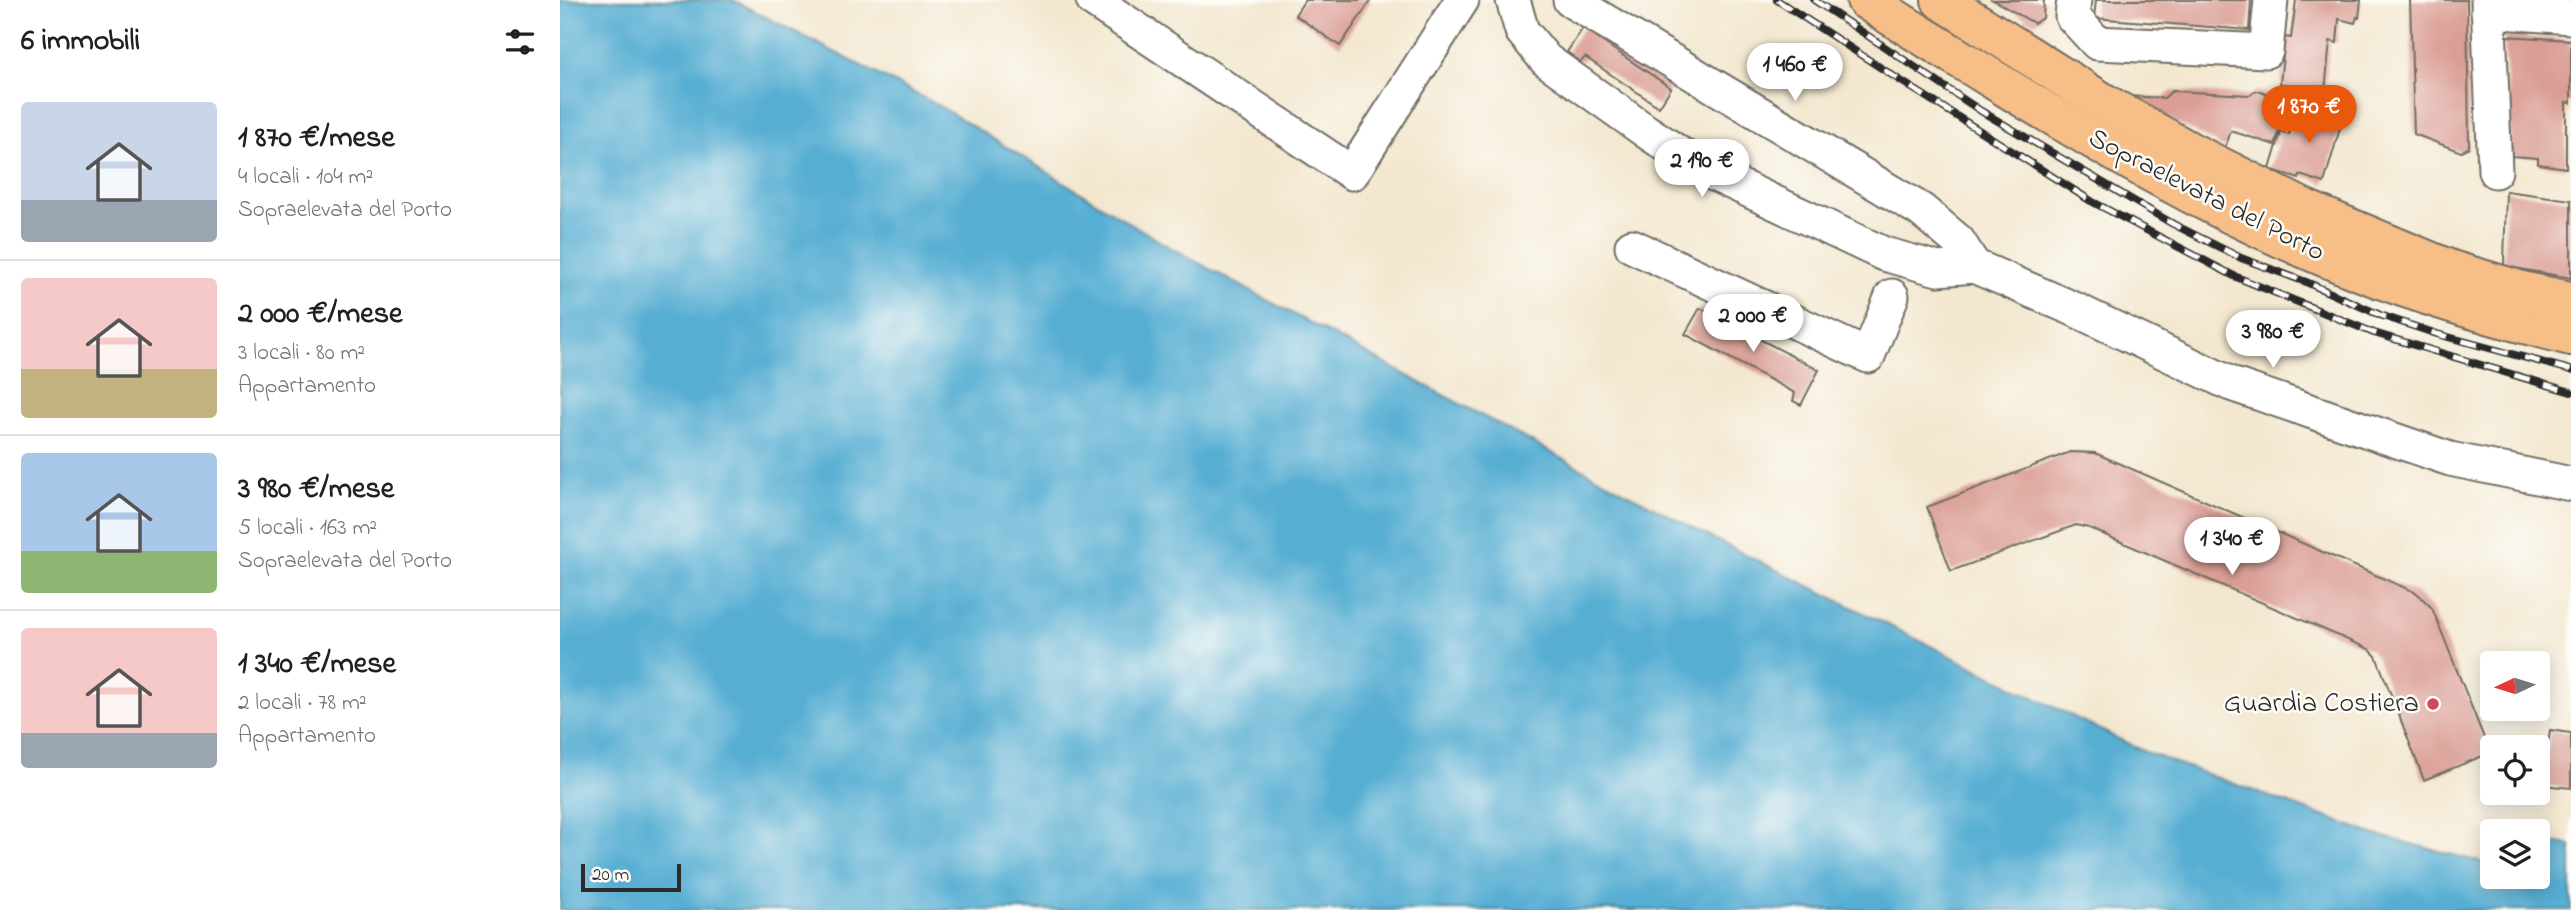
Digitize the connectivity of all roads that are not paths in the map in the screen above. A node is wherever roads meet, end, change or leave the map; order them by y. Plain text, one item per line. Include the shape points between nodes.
1 (1093, 0) edge
2 (1462, 0) edge
3 (1570, 0) edge
4 (1866, 0) edge
5 (1941, 0) edge
6 (2074, 0) edge
7 (2271, 0) edge
8 (1518, 1) edge
9 (2488, 6) edge
10 (2571, 18) edge
11 (2495, 172) dead end
12 (1633, 246) dead end
13 (1974, 266) junction
14 (1892, 296) dead end
15 (2571, 301) edge
16 (2571, 336) edge
17 (2571, 484) edge

1 - 2 street via 1352,173
3 - 13 street via 1921,210 1958,241
4 - 16 main road, Sopraelevata del Porto via 2148,172 2234,216 2397,284
5 - 15 main road, Sopraelevata del Porto via 2191,152 2305,209 2451,271
6 - 7 street via 2072,16 2096,43 2266,51
8 - 13 street via 1521,31 1546,60 1701,168 1884,254 1938,269
9 - 10 street
9 - 11 street
12 - 14 street via 1868,356
13 - 17 street via 2231,384 2449,459

